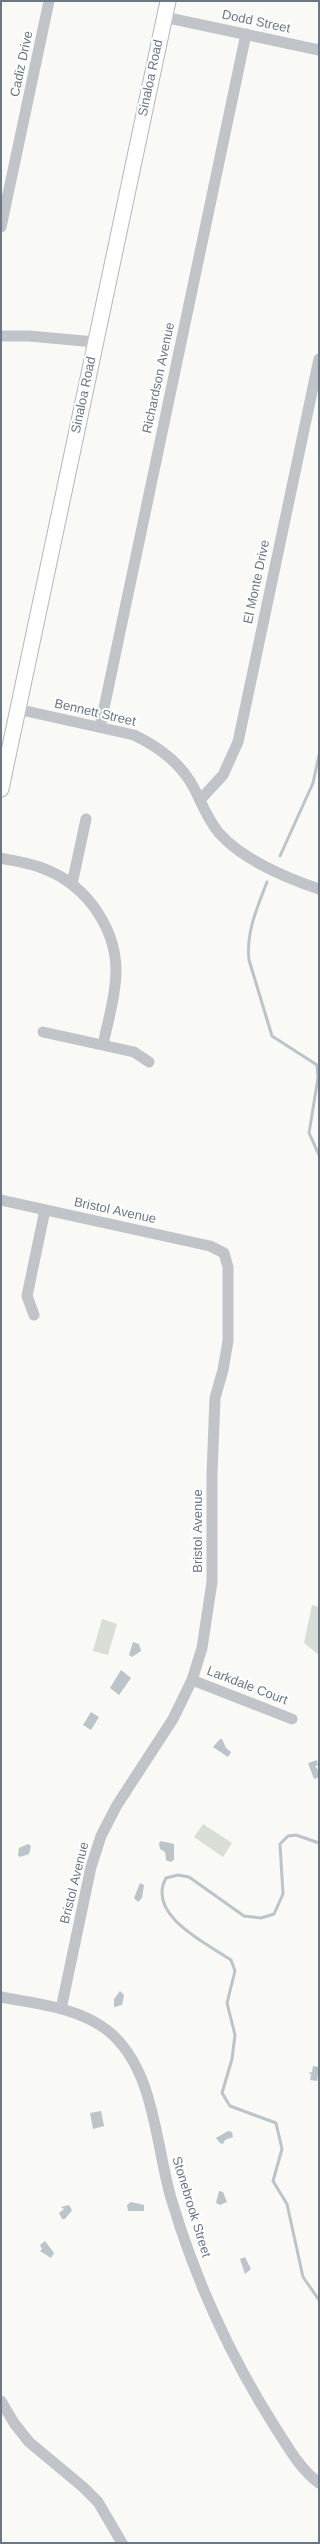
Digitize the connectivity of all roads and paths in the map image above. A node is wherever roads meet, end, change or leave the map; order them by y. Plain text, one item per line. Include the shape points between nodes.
1 (50, 1) edge
2 (168, 1) edge
3 (164, 17) junction
4 (246, 34) junction
5 (319, 50) edge
6 (1, 227) edge
7 (1, 336) edge
8 (95, 342) junction
9 (319, 359) edge
10 (17, 709) junction
11 (100, 727) junction
12 (1, 789) edge
13 (200, 800) junction
14 (86, 819) dead end
15 (1, 858) edge
16 (72, 884) junction
17 (319, 889) edge
18 (42, 1032) dead end
19 (103, 1045) junction
20 (149, 1062) dead end
21 (1, 1200) edge
22 (45, 1210) junction
23 (34, 1315) dead end
24 (192, 1680) junction
25 (292, 1719) dead end
26 (1, 1997) edge
27 (60, 2009) junction
28 (1, 2401) edge
29 (319, 2483) edge
30 (122, 2543) edge

1 - 6 street, Cadiz Drive
2 - 3 street, Sinaloa Road
3 - 4 street, Dodd Street
3 - 8 street, Sinaloa Road
4 - 5 street, Dodd Street
4 - 11 street, Richardson Avenue
7 - 8 street
8 - 10 street, Sinaloa Road
9 - 13 street, El Monte Drive via 238,742 223,775
10 - 11 street, Bennett Street
10 - 12 street, Sinaloa Road
11 - 13 street, Bennett Street via 134,735 161,750 183,772
13 - 17 street, Bennett Street via 215,827 232,846 247,856
14 - 16 street
15 - 16 street via 42,867
16 - 19 street via 99,914 114,951 116,985
18 - 19 street
19 - 20 street via 134,1052
21 - 22 street, Bristol Avenue
22 - 23 street via 27,1296
22 - 24 street, Bristol Avenue via 218,1248 227,1260 228,1341 215,1398 212,1459 212,1582 202,1648
24 - 25 street, Larkdale Court
24 - 27 street, Bristol Avenue via 173,1719 117,1805 101,1836 91,1867
26 - 27 street, Stonebrook Street
27 - 29 street, Stonebrook Street via 84,2017 106,2030 123,2046 138,2067 146,2089 173,2204 198,2277 216,2319 264,2410 292,2454
28 - 30 street via 29,2442 84,2487 98,2502

